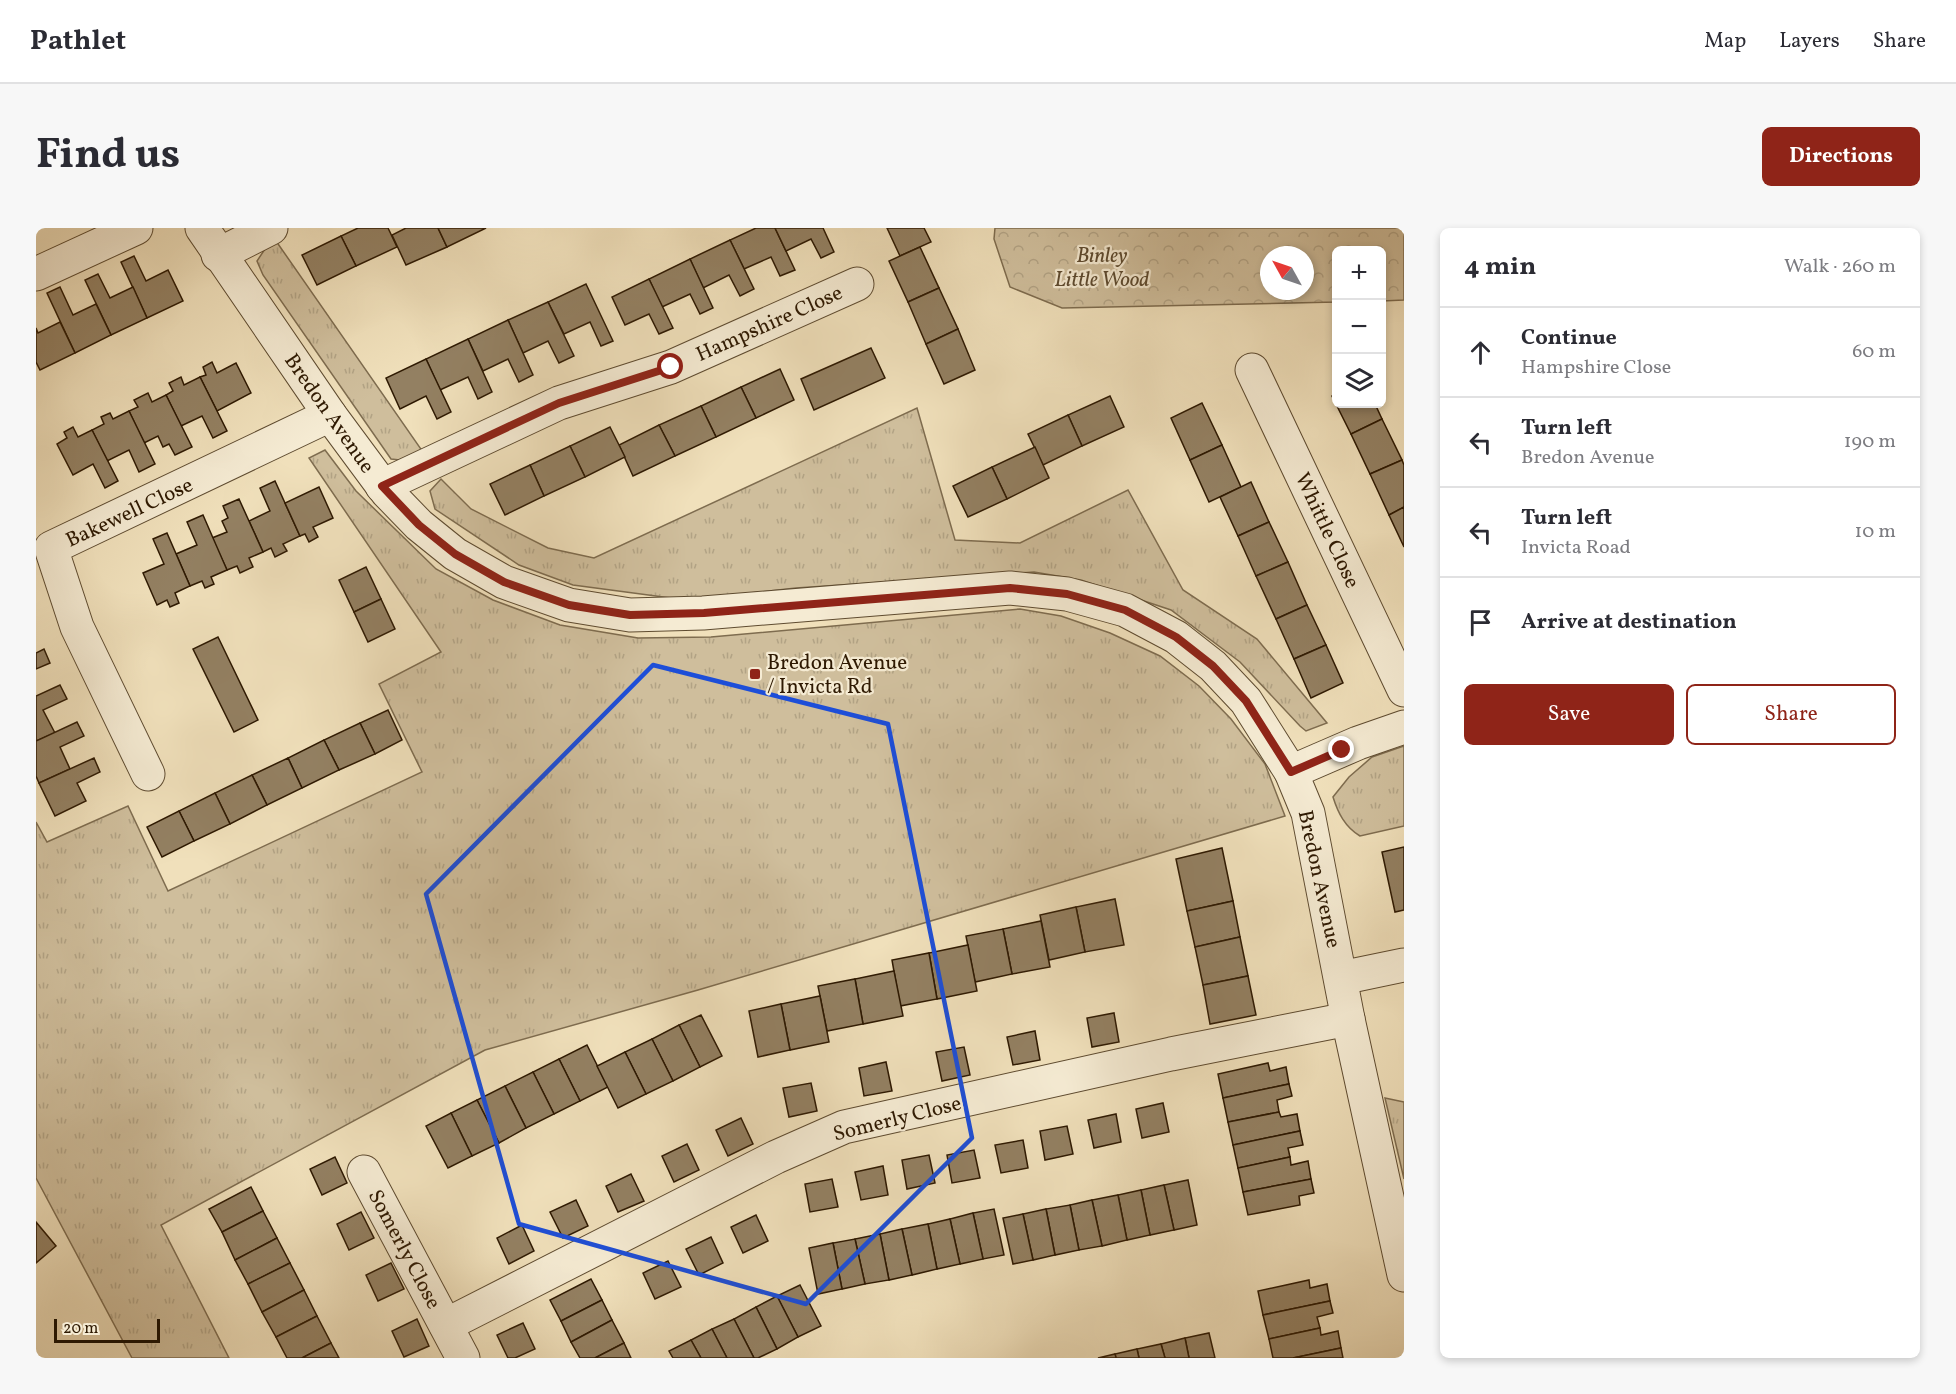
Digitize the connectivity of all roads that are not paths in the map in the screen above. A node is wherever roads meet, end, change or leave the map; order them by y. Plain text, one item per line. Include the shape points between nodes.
1 (136, 228) edge
2 (271, 228) edge
3 (210, 241) edge
4 (36, 274) edge
5 (857, 284) dead end
6 (1252, 370) dead end
7 (330, 415) junction
8 (382, 486) junction
9 (1404, 690) edge
10 (1404, 727) edge
11 (1291, 772) junction
12 (148, 774) dead end
13 (1404, 965) edge
14 (1341, 978) junction
15 (1348, 1019) junction
16 (364, 1172) dead end
17 (1404, 1275) edge
18 (446, 1325) junction
19 (464, 1358) edge

1 - 4 street
2 - 3 street
3 - 7 street, Bredon Avenue
5 - 8 street, Hampshire Close via 671,367 559,403
6 - 9 street, Whittle Close
7 - 8 street, Bredon Avenue
7 - 12 street, Bakewell Close via 51,548 76,627
8 - 11 street, Bredon Avenue via 419,525 455,554 504,582 579,606 630,615 704,613 1010,588 1067,594 1125,610 1176,637 1213,666 1246,701
10 - 11 street
11 - 14 street, Bredon Avenue via 1308,813
13 - 14 street
14 - 15 street, Bredon Avenue
15 - 17 street, Bredon Avenue
15 - 18 street, Somerly Close via 844,1127 776,1157
16 - 18 street, Somerly Close
18 - 19 street, Somerly Close

